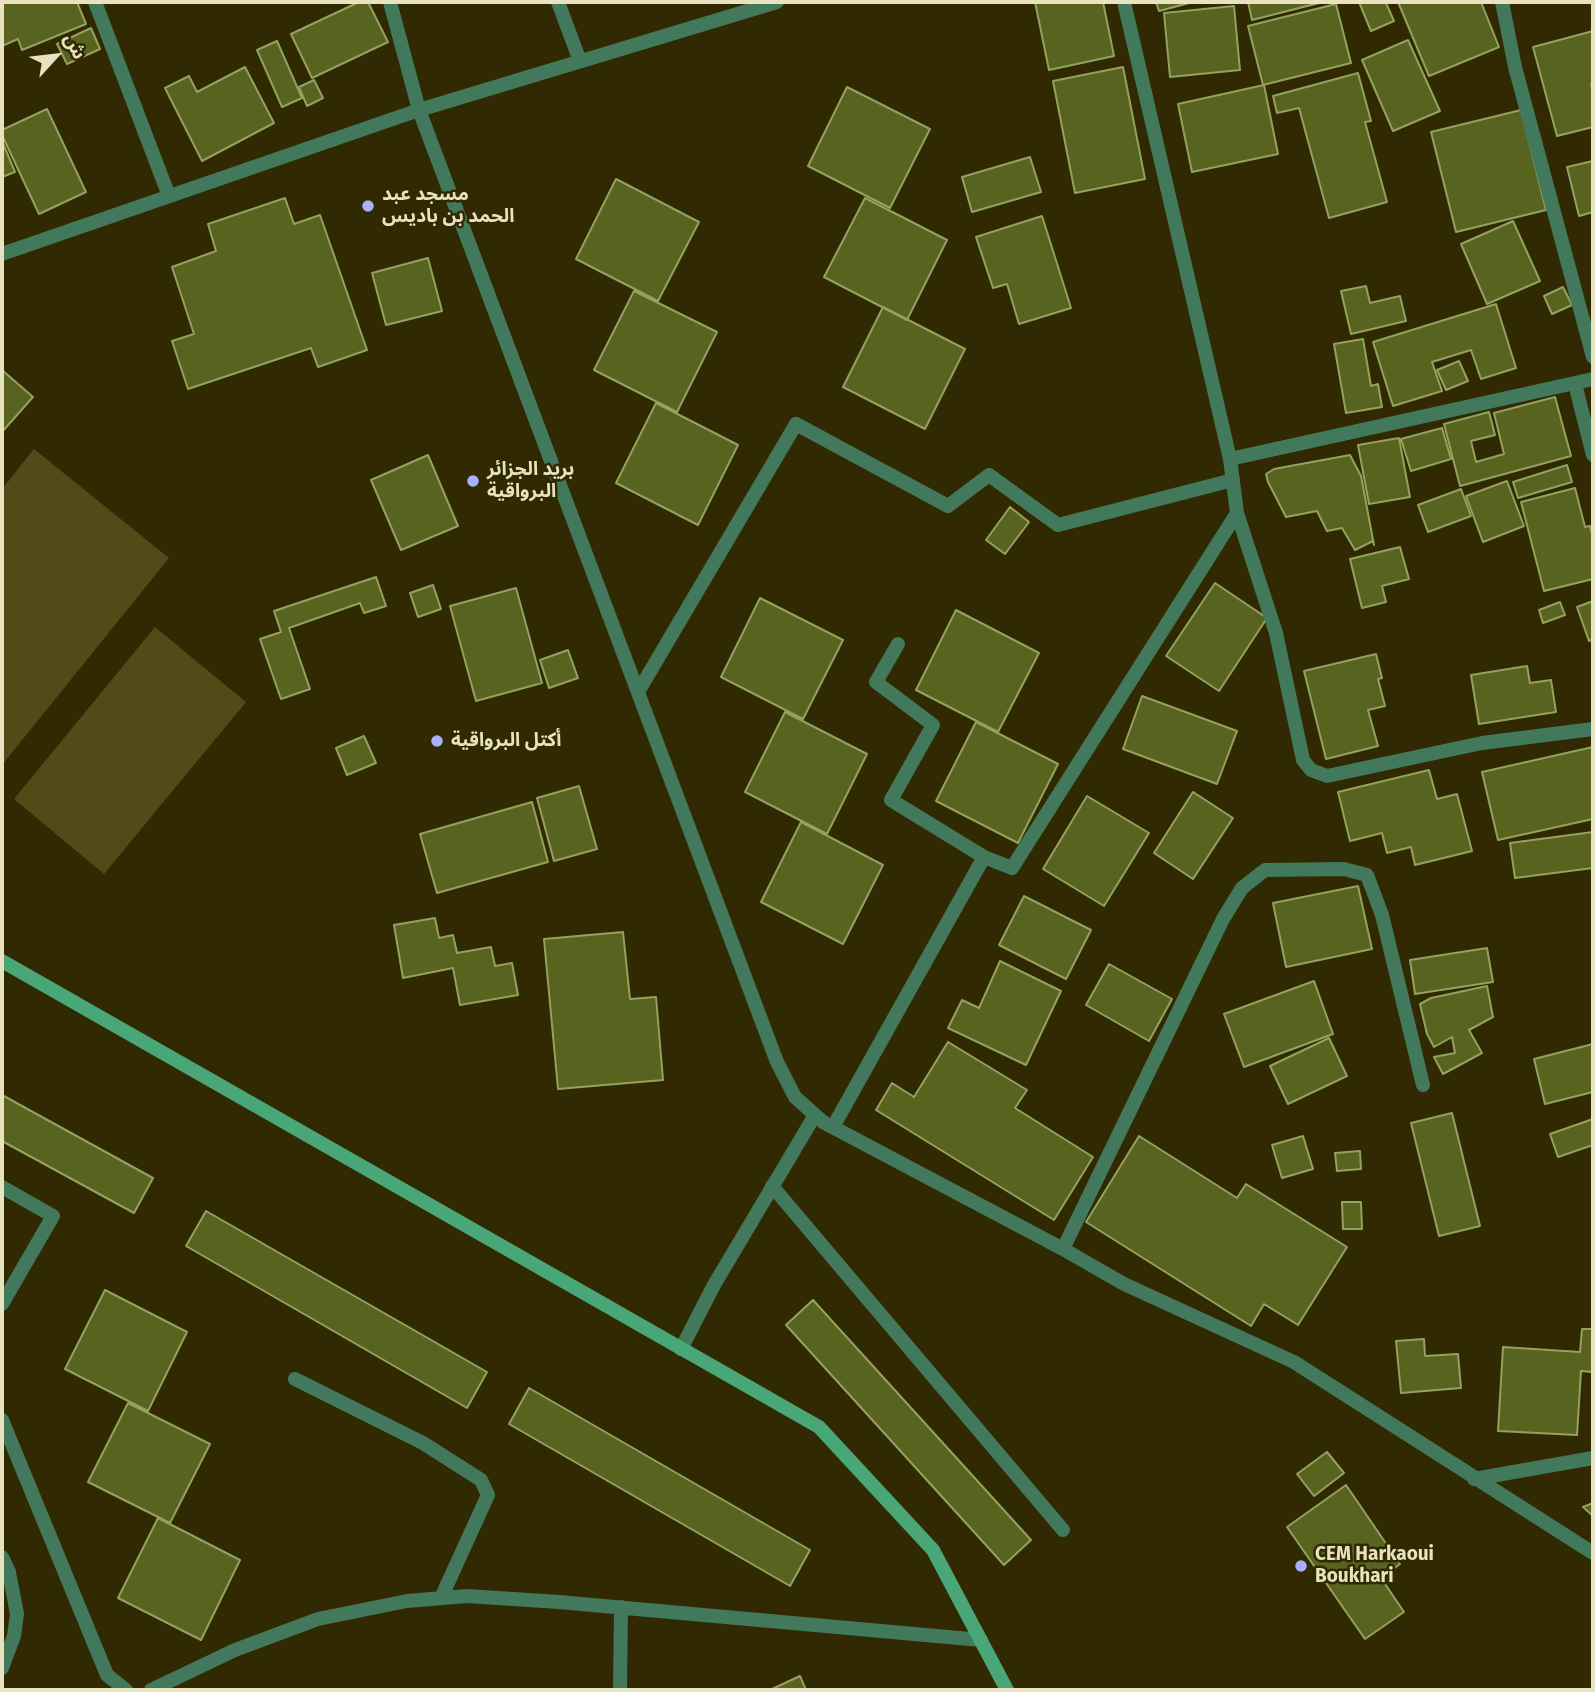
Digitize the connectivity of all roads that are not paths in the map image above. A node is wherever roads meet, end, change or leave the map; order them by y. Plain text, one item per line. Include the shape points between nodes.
1 (95, 2) edge
2 (390, 2) edge
3 (558, 2) edge
4 (777, 2) edge
5 (1124, 2) edge
6 (1502, 2) edge
7 (580, 61) junction
8 (419, 110) junction
9 (169, 196) junction
10 (2, 254) edge
11 (1593, 357) edge
12 (1593, 379) edge
13 (1575, 384) junction
14 (1593, 455) edge
15 (1230, 458) junction
16 (1233, 480) junction
17 (1237, 513) junction
18 (898, 644) dead end
19 (638, 692) junction
20 (1593, 729) edge
21 (984, 857) junction
22 (2, 961) edge
23 (1423, 1085) dead end
24 (815, 1115) junction
25 (833, 1127) junction
26 (772, 1186) junction
27 (2, 1187) edge
28 (1063, 1249) junction
29 (2, 1304) edge
30 (681, 1349) junction
31 (295, 1379) dead end
32 (2, 1420) edge
33 (1593, 1458) edge
34 (1475, 1479) junction
35 (1063, 1530) dead end
36 (1593, 1553) edge
37 (2, 1557) edge
38 (441, 1598) junction
39 (621, 1607) junction
40 (981, 1640) junction
41 (2, 1668) edge
42 (126, 1690) edge
43 (151, 1690) edge
44 (620, 1690) edge
45 (1007, 1690) edge

1 - 9 street
2 - 8 street
3 - 7 street
4 - 7 street
5 - 15 street
6 - 11 street via 1518,79
7 - 8 street
8 - 9 street
8 - 19 street
9 - 10 street
12 - 13 street
13 - 14 street
13 - 15 street
15 - 16 street
16 - 17 street
16 - 19 street via 1058,524 989,475 948,506 796,424
17 - 20 street via 1276,633 1303,760 1311,769 1326,776 1482,743
17 - 21 street via 1012,868
18 - 21 street via 876,682 933,725 891,800
19 - 24 street via 777,1062 795,1097
21 - 25 street
22 - 30 main road
23 - 28 street via 1382,915 1367,875 1345,869 1265,870 1242,888 1223,919
24 - 25 street
24 - 26 street
25 - 28 street
26 - 30 street
26 - 35 street
27 - 29 street via 53,1216
28 - 34 street via 1124,1284 1294,1362
30 - 40 main road via 819,1427 933,1549
31 - 38 street via 423,1443 481,1480 488,1495
32 - 42 street via 107,1675
33 - 34 street
34 - 36 street
37 - 41 street via 17,1614
38 - 39 street
38 - 43 street via 318,1619 235,1650
39 - 40 street
39 - 44 street
40 - 45 main road

